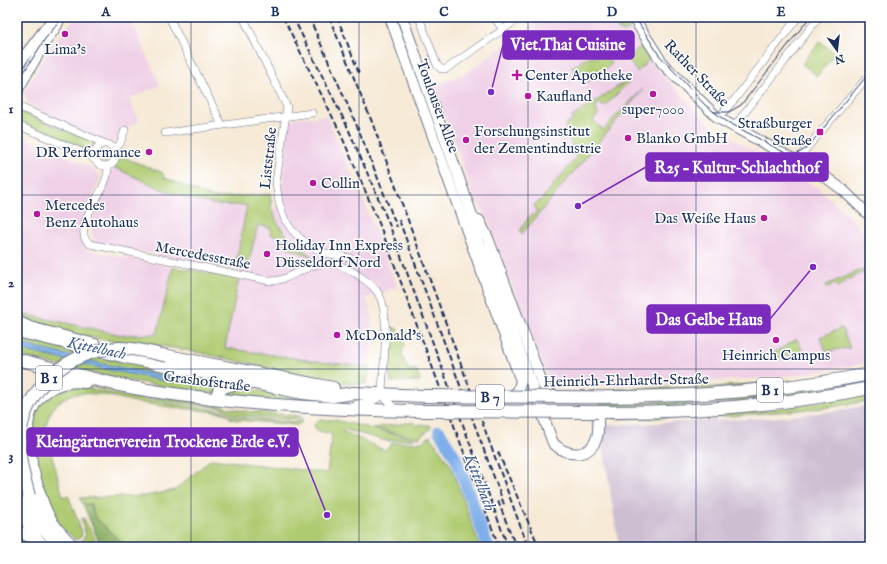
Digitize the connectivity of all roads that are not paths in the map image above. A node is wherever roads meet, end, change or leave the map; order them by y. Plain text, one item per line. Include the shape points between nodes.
1 (60, 17) edge
2 (169, 17) edge
3 (243, 17) edge
4 (390, 17) edge
5 (402, 17) edge
6 (419, 17) edge
7 (494, 17) edge
8 (521, 17) edge
9 (633, 17) edge
10 (798, 17) edge
11 (819, 17) edge
12 (503, 30) junction
13 (17, 66) edge
14 (870, 74) edge
15 (17, 91) edge
16 (17, 106) edge
17 (312, 113) dead end
18 (286, 115) junction
19 (718, 118) junction
20 (17, 125) edge
21 (222, 125) junction
22 (733, 128) junction
23 (124, 130) dead end
24 (165, 133) dead end
25 (106, 144) junction
26 (115, 150) junction
27 (97, 162) junction
28 (795, 162) junction
29 (108, 165) junction
30 (458, 206) junction
31 (471, 209) junction
32 (870, 216) edge
33 (484, 254) junction
34 (350, 258) dead end
35 (17, 321) edge
36 (17, 331) edge
37 (122, 356) junction
38 (17, 359) edge
39 (870, 374) edge
40 (252, 382) junction
41 (133, 388) junction
42 (870, 388) edge
43 (354, 394) junction
44 (382, 395) junction
45 (510, 397) junction
46 (557, 397) junction
47 (596, 397) joint
48 (221, 400) junction
49 (346, 408) junction
50 (396, 410) junction
51 (17, 411) edge
52 (599, 416) junction
53 (31, 463) junction
54 (17, 488) edge
55 (17, 530) edge
56 (42, 546) edge
57 (60, 547) edge
58 (74, 547) edge

1 - 13 main road via 49,24
1 - 15 main road
2 - 21 street
3 - 18 street, Liststraße via 286,103
4 - 30 main road, Toulouser Allee
5 - 31 main road, Toulouser Allee
6 - 12 street via 437,65 446,69
7 - 12 street
8 - 12 street
9 - 19 main road, Rather Straße via 664,64
10 - 19 street
11 - 22 street
14 - 28 street
16 - 25 street
17 - 18 street, Liststraße
18 - 21 street, Liststraße
18 - 34 street, Liststraße via 276,182 285,220 301,239 315,248 325,253
19 - 22 main road, Rather Straße
20 - 27 street via 88,155
21 - 24 street, Liststraße
22 - 28 main road, Rather Straße
23 - 26 street, Mercedesstraße via 120,144
25 - 26 street
25 - 27 street via 96,150
26 - 29 street, Mercedesstraße via 115,160
27 - 29 street
28 - 32 main road, Rather Straße via 824,176 844,190
29 - 44 street, Mercedesstraße via 106,178 84,226 83,235 90,244 270,280 282,280 316,264 330,263 347,269 372,286 381,300 385,316
30 - 33 main road
30 - 45 main road via 521,385
31 - 33 main road
31 - 46 main road via 488,238 543,385 548,392
33 - 52 main road via 553,443 569,454 582,453 589,449 597,435
35 - 37 main road via 30,327 93,343
36 - 37 main road, Grashofstraße / B 7
37 - 40 main road, Grashofstraße / B 7
38 - 41 main road, Grashofstraße
39 - 47 main road, Heinrich-Ehrhardt-Straße / B 1 via 775,390 670,397
40 - 43 main road, Grashofstraße / B 7 via 310,394
40 - 48 main road via 222,388 218,393
41 - 48 main road, Grashofstraße / B 1
41 - 53 main road, B 1 via 76,381 63,382 49,388 38,399 28,420
42 - 52 main road, Heinrich-Ehrhardt-Straße / B 1 via 777,404
43 - 44 main road, Grashofstraße / B 7
43 - 57 main road, B 1, bridge via 120,348 95,351 72,360 44,383 30,405 20,438 21,460 29,496 40,524
44 - 45 main road, Heinrich-Ehrhardt-Straße / B 7, bridge
44 - 49 street via 373,402 354,404
44 - 50 street
45 - 46 main road, Heinrich-Ehrhardt-Straße / B 7, bridge
46 - 47 main road, Heinrich-Ehrhardt-Straße / B 7
48 - 49 main road, Grashofstraße / B 1
49 - 50 main road, Grashofstraße / B 1
50 - 52 main road, Heinrich-Ehrhardt-Straße / B 1, bridge
51 - 53 main road
53 - 58 main road, B 1 via 45,512 53,526
54 - 56 main road via 30,524
55 - 56 main road

